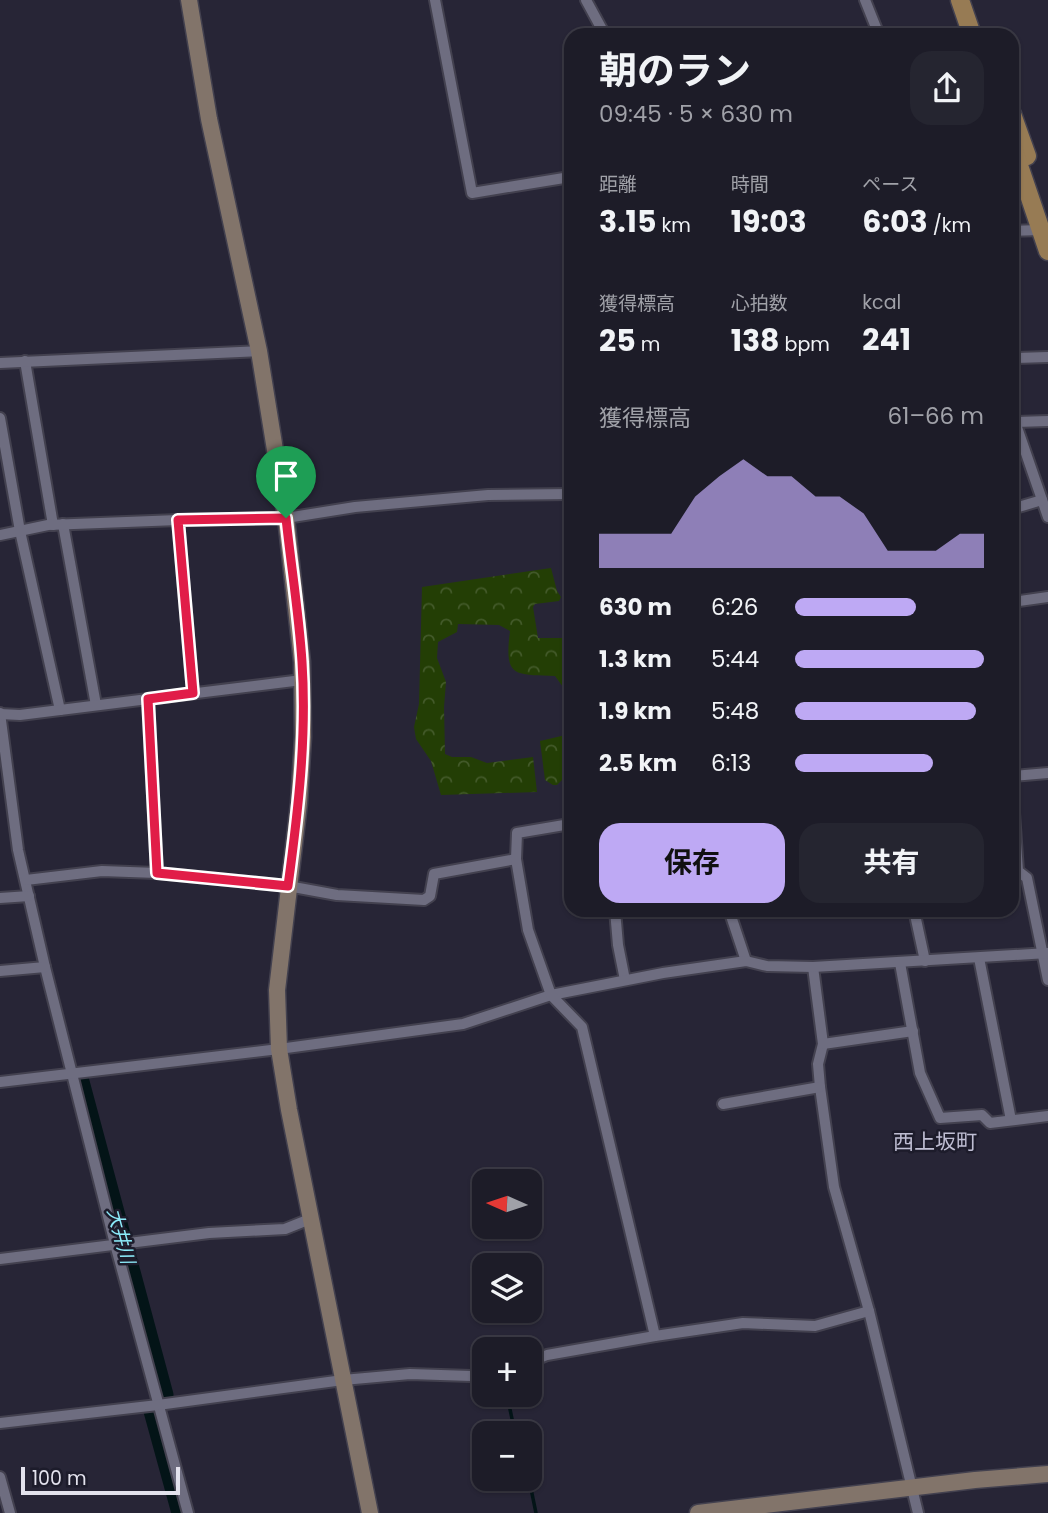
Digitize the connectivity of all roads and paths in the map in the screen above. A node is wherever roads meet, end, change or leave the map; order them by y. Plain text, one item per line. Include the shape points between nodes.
1 (189, 0) edge
2 (435, 0) edge
3 (586, 0) edge
4 (865, 0) edge
5 (960, 0) edge
6 (971, 0) edge
7 (601, 28) edge
8 (876, 28) edge
9 (970, 28) edge
10 (981, 28) edge
11 (1019, 138) edge
12 (1019, 162) edge
13 (564, 178) edge
14 (1044, 224) edge
15 (1019, 229) edge
16 (1048, 251) edge
17 (259, 351) junction
18 (1048, 357) edge
19 (1019, 358) edge
20 (25, 361) junction
21 (0, 363) edge
22 (0, 418) edge
23 (1019, 419) edge
24 (1048, 421) edge
25 (1019, 435) edge
26 (564, 494) edge
27 (1042, 500) junction
28 (1019, 507) edge
29 (1048, 517) edge
30 (286, 518) junction
31 (178, 520) junction
32 (58, 525) junction
33 (20, 531) junction
34 (0, 535) edge
35 (1048, 597) edge
36 (1019, 601) edge
37 (302, 680) junction
38 (193, 693) junction
39 (148, 699) junction
40 (96, 705) junction
41 (60, 710) junction
42 (0, 714) edge
43 (1048, 773) edge
44 (1019, 775) edge
45 (12, 795) junction
46 (0, 796) edge
47 (564, 825) edge
48 (516, 859) junction
49 (157, 873) junction
50 (1019, 873) edge
51 (26, 880) junction
52 (288, 886) junction
53 (29, 896) junction
54 (0, 898) edge
55 (616, 917) edge
56 (731, 917) edge
57 (916, 917) edge
58 (1045, 953) edge
59 (979, 958) junction
60 (746, 961) junction
61 (925, 961) junction
62 (900, 963) junction
63 (46, 967) junction
64 (814, 967) junction
65 (0, 971) edge
66 (625, 980) junction
67 (1048, 980) edge
68 (551, 995) junction
69 (913, 1031) junction
70 (823, 1044) junction
71 (279, 1049) junction
72 (71, 1074) junction
73 (0, 1082) edge
74 (820, 1087) junction
75 (723, 1104) dead end
76 (1048, 1116) edge
77 (1011, 1121) junction
78 (310, 1219) junction
79 (116, 1244) junction
80 (0, 1259) edge
81 (869, 1311) junction
82 (654, 1336) junction
83 (542, 1358) edge
84 (472, 1376) edge
85 (343, 1380) junction
86 (158, 1405) junction
87 (0, 1423) edge
88 (1048, 1474) edge
89 (0, 1477) edge
90 (913, 1488) junction
91 (10, 1513) edge
92 (188, 1513) edge
93 (370, 1513) edge
94 (698, 1513) edge
95 (918, 1513) edge

1 - 17 street via 214,144
2 - 13 street via 472,193
3 - 7 street
4 - 8 street
5 - 9 main road
6 - 10 main road
11 - 14 main road
12 - 14 main road
14 - 15 street
14 - 16 main road
17 - 20 street
17 - 30 street
18 - 19 street
20 - 21 street
20 - 32 street
22 - 33 street
23 - 24 street
25 - 27 street
26 - 30 street via 476,496
27 - 28 street
27 - 29 street
30 - 31 street
30 - 37 street
31 - 32 street
31 - 38 street
32 - 33 street
32 - 40 street
33 - 34 street
33 - 41 street
35 - 36 street
37 - 38 street
37 - 52 street via 299,803
38 - 39 street
39 - 40 street
39 - 49 street
40 - 41 street
41 - 42 street
42 - 45 street
43 - 44 street
45 - 46 street
45 - 51 street
47 - 48 street via 517,833
48 - 52 street via 434,874 430,897 424,900 337,895
48 - 68 street via 528,930
49 - 51 street via 102,871
49 - 52 street
50 - 58 street via 1027,878
51 - 53 street
52 - 71 street via 277,990
53 - 54 street
53 - 63 street
55 - 66 street
56 - 60 street
57 - 61 street
58 - 59 street
58 - 67 street
59 - 61 street
59 - 77 street
60 - 64 street
60 - 66 street
61 - 62 street
62 - 64 street
62 - 69 street
63 - 65 street
63 - 72 street
64 - 70 street
66 - 68 street
68 - 71 street via 463,1024
68 - 82 street via 582,1027
69 - 70 street
69 - 77 street via 920,1073 940,1118 982,1115 990,1123
70 - 74 street via 818,1064
71 - 72 street
71 - 78 street
72 - 73 street
72 - 79 street
74 - 75 street
74 - 81 street via 834,1187
76 - 77 street
78 - 79 street via 285,1229
78 - 85 street
79 - 80 street
79 - 86 street
81 - 82 street via 815,1326 743,1323
81 - 90 street
82 - 83 street
84 - 85 street via 410,1374
85 - 86 street
85 - 93 street
86 - 87 street
86 - 92 street
88 - 90 street
89 - 91 street
90 - 94 street
90 - 95 street

